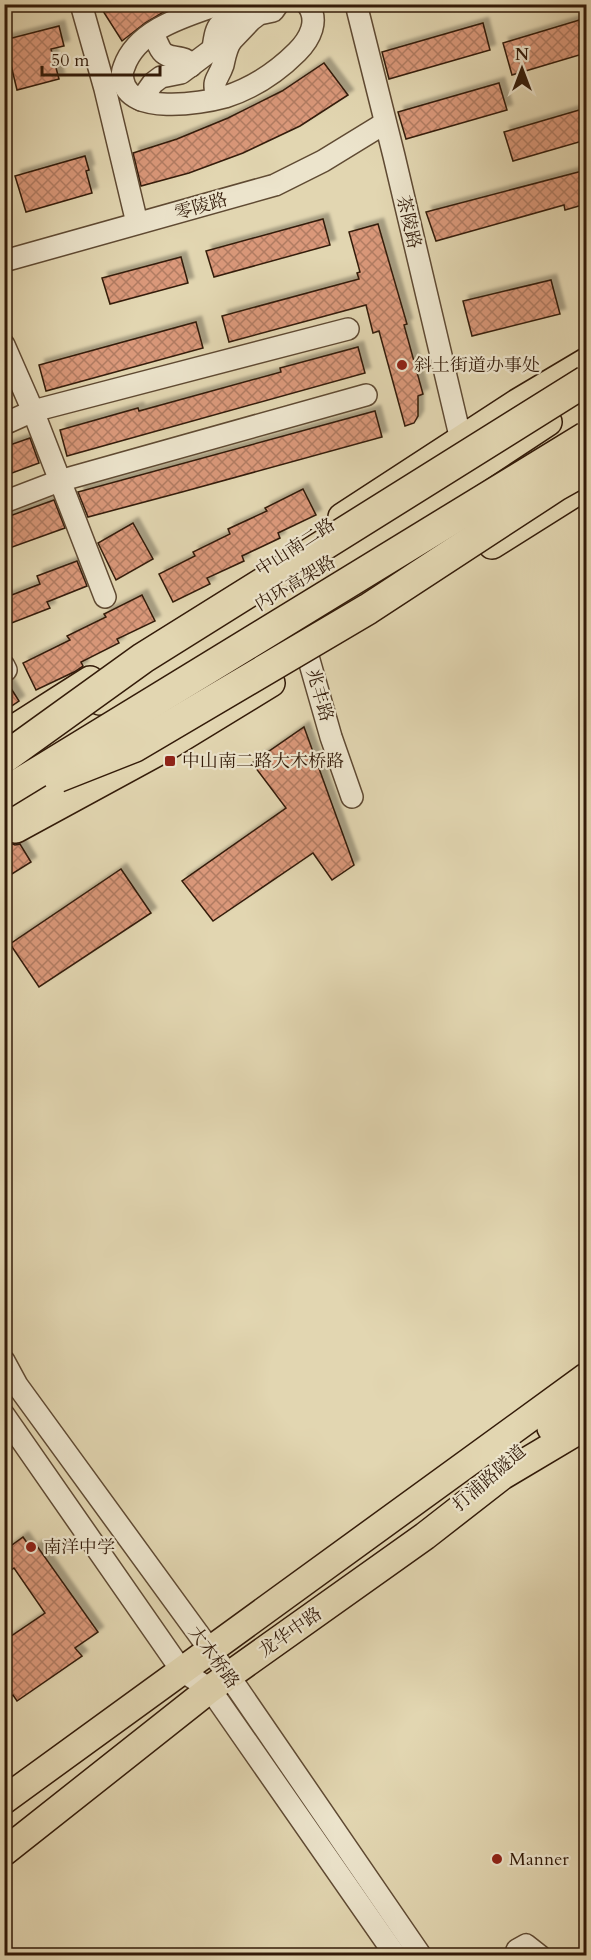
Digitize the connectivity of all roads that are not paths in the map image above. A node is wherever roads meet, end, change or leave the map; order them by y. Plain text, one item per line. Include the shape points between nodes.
1 (81, 4) edge
2 (219, 4) edge
3 (278, 4) edge
4 (307, 4) edge
5 (356, 4) edge
6 (151, 34) junction
7 (222, 45) junction
8 (191, 66) junction
9 (114, 86) junction
10 (218, 98) junction
11 (141, 100) junction
12 (385, 123) junction
13 (137, 223) junction
14 (4, 261) edge
15 (348, 329) dead end
16 (4, 345) edge
17 (586, 362) edge
18 (586, 381) edge
19 (366, 395) dead end
20 (586, 396) edge
21 (586, 405) edge
22 (33, 411) junction
23 (4, 424) edge
24 (586, 437) edge
25 (461, 440) junction
26 (586, 463) edge
27 (586, 469) edge
28 (59, 481) junction
29 (586, 486) edge
30 (4, 502) edge
31 (283, 596) junction
32 (105, 597) dead end
33 (297, 631) junction
34 (309, 660) junction
35 (4, 735) edge
36 (4, 753) edge
37 (4, 760) edge
38 (4, 793) edge
39 (4, 797) edge
40 (352, 797) dead end
41 (4, 818) edge
42 (4, 836) edge
43 (4, 1361) edge
44 (586, 1377) edge
45 (586, 1404) edge
46 (4, 1416) edge
47 (586, 1426) edge
48 (425, 1536) junction
49 (210, 1650) junction
50 (182, 1671) junction
51 (220, 1682) junction
52 (4, 1800) edge
53 (4, 1852) edge
54 (517, 1950) dead end
55 (396, 1956) edge
56 (421, 1956) edge
57 (540, 1956) edge

1 - 9 street
2 - 6 street
3 - 7 street via 273,12 226,20 214,36
4 - 10 street via 314,23 307,42 260,82
5 - 12 street, 茶陵路
6 - 8 street via 163,54 184,58
6 - 9 street via 127,57
7 - 8 street
7 - 10 street via 223,63 214,86
8 - 11 street via 153,82
9 - 11 street
9 - 13 street
10 - 11 street via 188,104
12 - 13 street, 零陵路 via 275,185
12 - 25 street, 茶陵路
13 - 14 street, 零陵路
15 - 22 street
16 - 22 street
17 - 25 main road, 中山南二路
18 - 37 highway, bridge via 143,658
19 - 28 street
20 - 31 main road, 中山南二路
21 - 37 highway, 内环高架路, bridge
22 - 23 street
22 - 28 street
24 - 38 highway, 内环高架路, bridge
25 - 35 main road, 中山南二路
26 - 33 main road
27 - 39 highway, bridge via 368,609 134,747
28 - 30 street
28 - 32 street
29 - 34 main road
31 - 33 street, 兆丰路
31 - 36 main road, 中山南二路 via 224,636
33 - 34 street, 兆丰路
33 - 41 main road via 143,725
34 - 40 street, 兆丰路
34 - 42 main road via 163,749
43 - 49 street, 大木桥路 via 17,1385
44 - 49 main road, 龙华中路
45 - 48 main road, 打浦路隧道 via 509,1457
46 - 50 street, 大木桥路
47 - 48 main road, 龙华中路 via 502,1476
48 - 51 main road, 龙华中路
49 - 50 main road, 龙华中路
49 - 51 street, 大木桥路
50 - 51 street, 大木桥路
50 - 52 main road, 龙华中路
51 - 53 main road, 龙华中路
51 - 55 street, 大木桥路
51 - 56 street, 大木桥路
54 - 57 street via 526,1945

